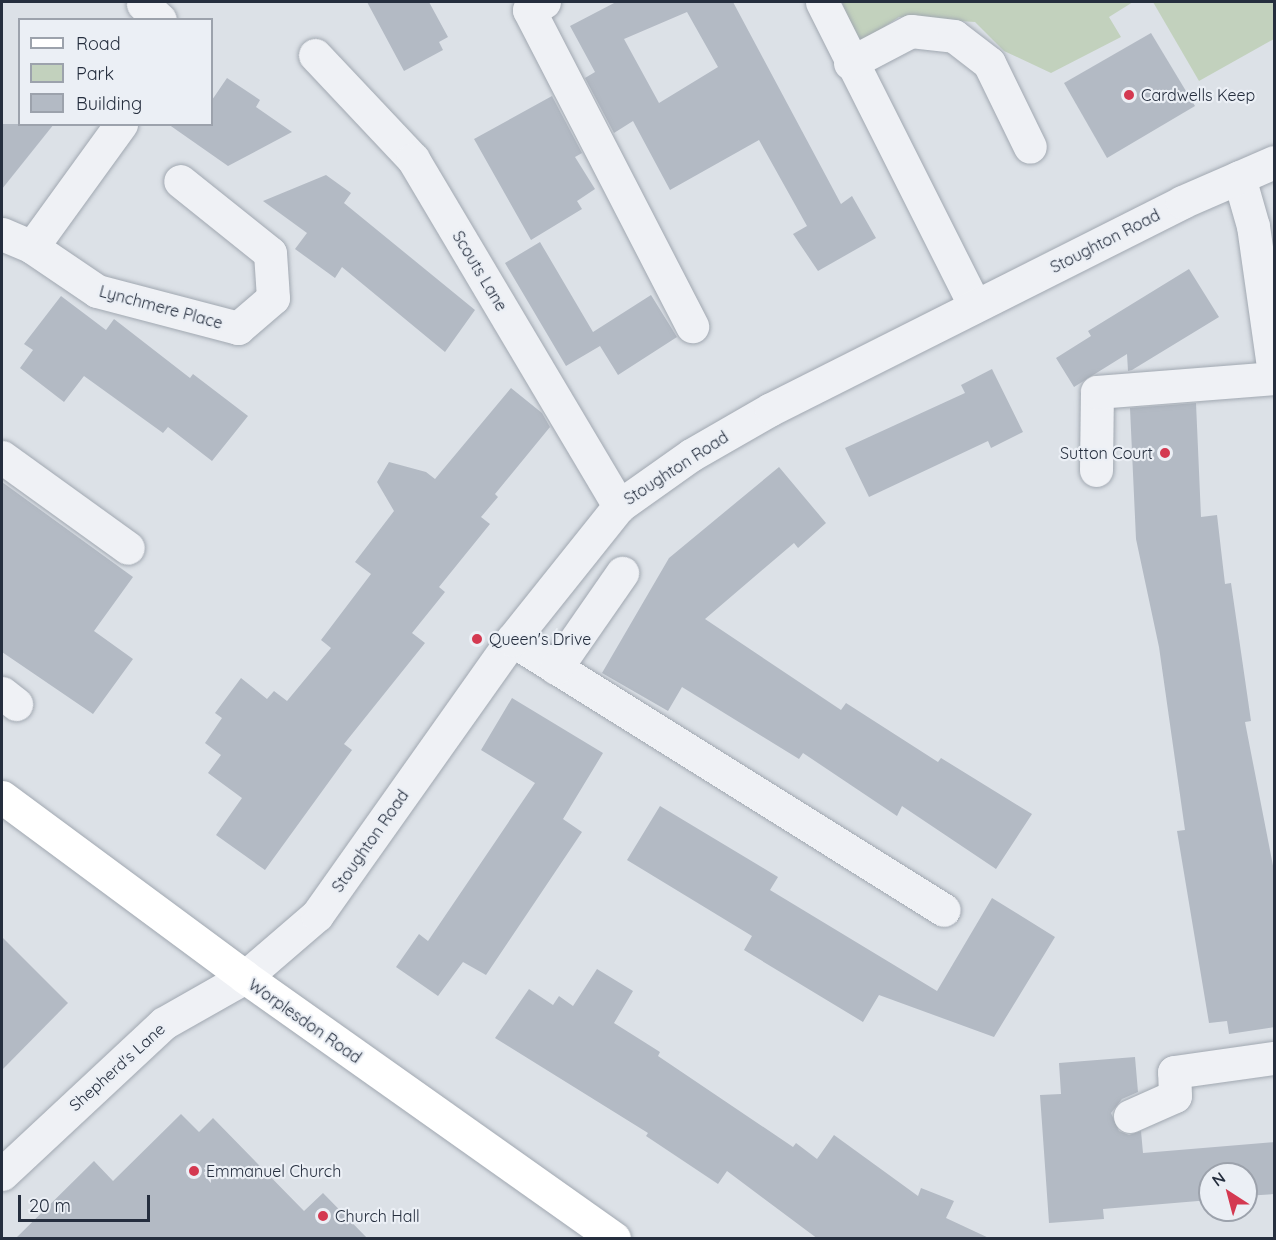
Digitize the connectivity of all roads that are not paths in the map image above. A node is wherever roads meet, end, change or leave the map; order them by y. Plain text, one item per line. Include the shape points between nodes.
1 (822, 2) edge
2 (533, 4) edge
3 (315, 55) dead end
4 (850, 63) junction
5 (120, 126) edge
6 (1030, 147) dead end
7 (1275, 162) edge
8 (1239, 177) junction
9 (180, 181) dead end
10 (2, 234) edge
11 (32, 248) junction
12 (975, 306) junction
13 (692, 326) dead end
14 (1275, 376) edge
15 (2, 457) edge
16 (1096, 470) dead end
17 (619, 506) junction
18 (128, 548) dead end
19 (622, 573) dead end
20 (512, 640) junction
21 (555, 668) junction
22 (2, 797) edge
23 (944, 910) dead end
24 (245, 977) junction
25 (1275, 1058) edge
26 (1130, 1116) dead end
27 (2, 1174) edge
28 (582, 1228) edge
29 (614, 1239) edge

1 - 4 street
2 - 13 street via 566,81
3 - 17 street, Scouts Lane via 413,159
4 - 6 street via 911,31 954,36 989,63
4 - 12 street
5 - 11 street
7 - 8 street, Stoughton Road
8 - 12 street, Stoughton Road
8 - 14 street via 1253,226
9 - 11 street, Lynchmere Place via 270,253 273,298 238,328 97,291
10 - 11 street
12 - 17 street, Stoughton Road via 771,409 691,455
14 - 16 street via 1097,392
15 - 18 street
17 - 20 street, Stoughton Road
19 - 21 street
20 - 21 street
20 - 24 street, Stoughton Road via 317,915
21 - 23 street
22 - 24 main road, Worplesdon Road
24 - 27 street, Shepherd's Lane via 164,1023
24 - 28 main road, Worplesdon Road
25 - 26 street via 1174,1072 1175,1096
28 - 29 main road, Worplesdon Road

